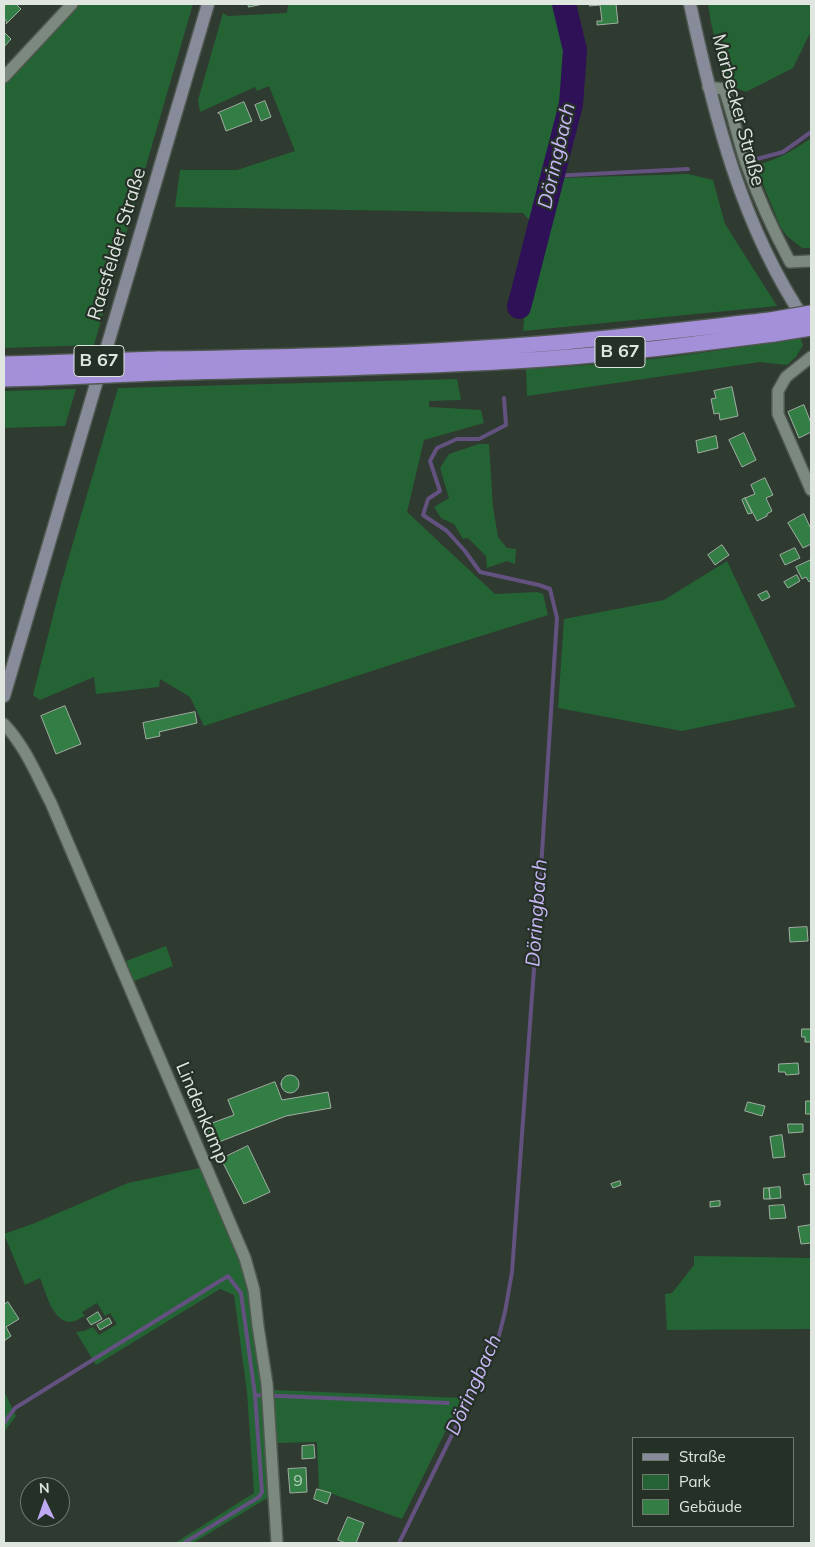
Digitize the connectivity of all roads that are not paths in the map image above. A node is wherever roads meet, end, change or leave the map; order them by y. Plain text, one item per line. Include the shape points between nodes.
1 (72, 4) edge
2 (208, 4) edge
3 (690, 4) edge
4 (4, 77) edge
5 (708, 88) junction
6 (811, 261) edge
7 (811, 313) edge
8 (772, 327) junction
9 (811, 329) edge
10 (811, 357) edge
11 (4, 364) edge
12 (40, 370) junction
13 (4, 379) edge
14 (811, 490) edge
15 (4, 696) edge
16 (4, 724) edge
17 (277, 1543) edge

1 - 4 street
2 - 15 main road, Raesfelder Straße
3 - 5 main road, Marbecker Straße
5 - 6 street via 724,89 750,172 772,229 790,262
5 - 9 main road, Marbecker Straße via 729,163 749,216 794,305
7 - 8 highway, B 67, bridge
8 - 9 highway, B 67, bridge
8 - 12 highway, B 67, bridge via 468,349
10 - 14 street via 786,377 778,391 778,414
11 - 12 highway, B 67
12 - 13 highway, B 67
16 - 17 street, Lindenkamp via 22,747 51,803 245,1258 254,1290 267,1384

